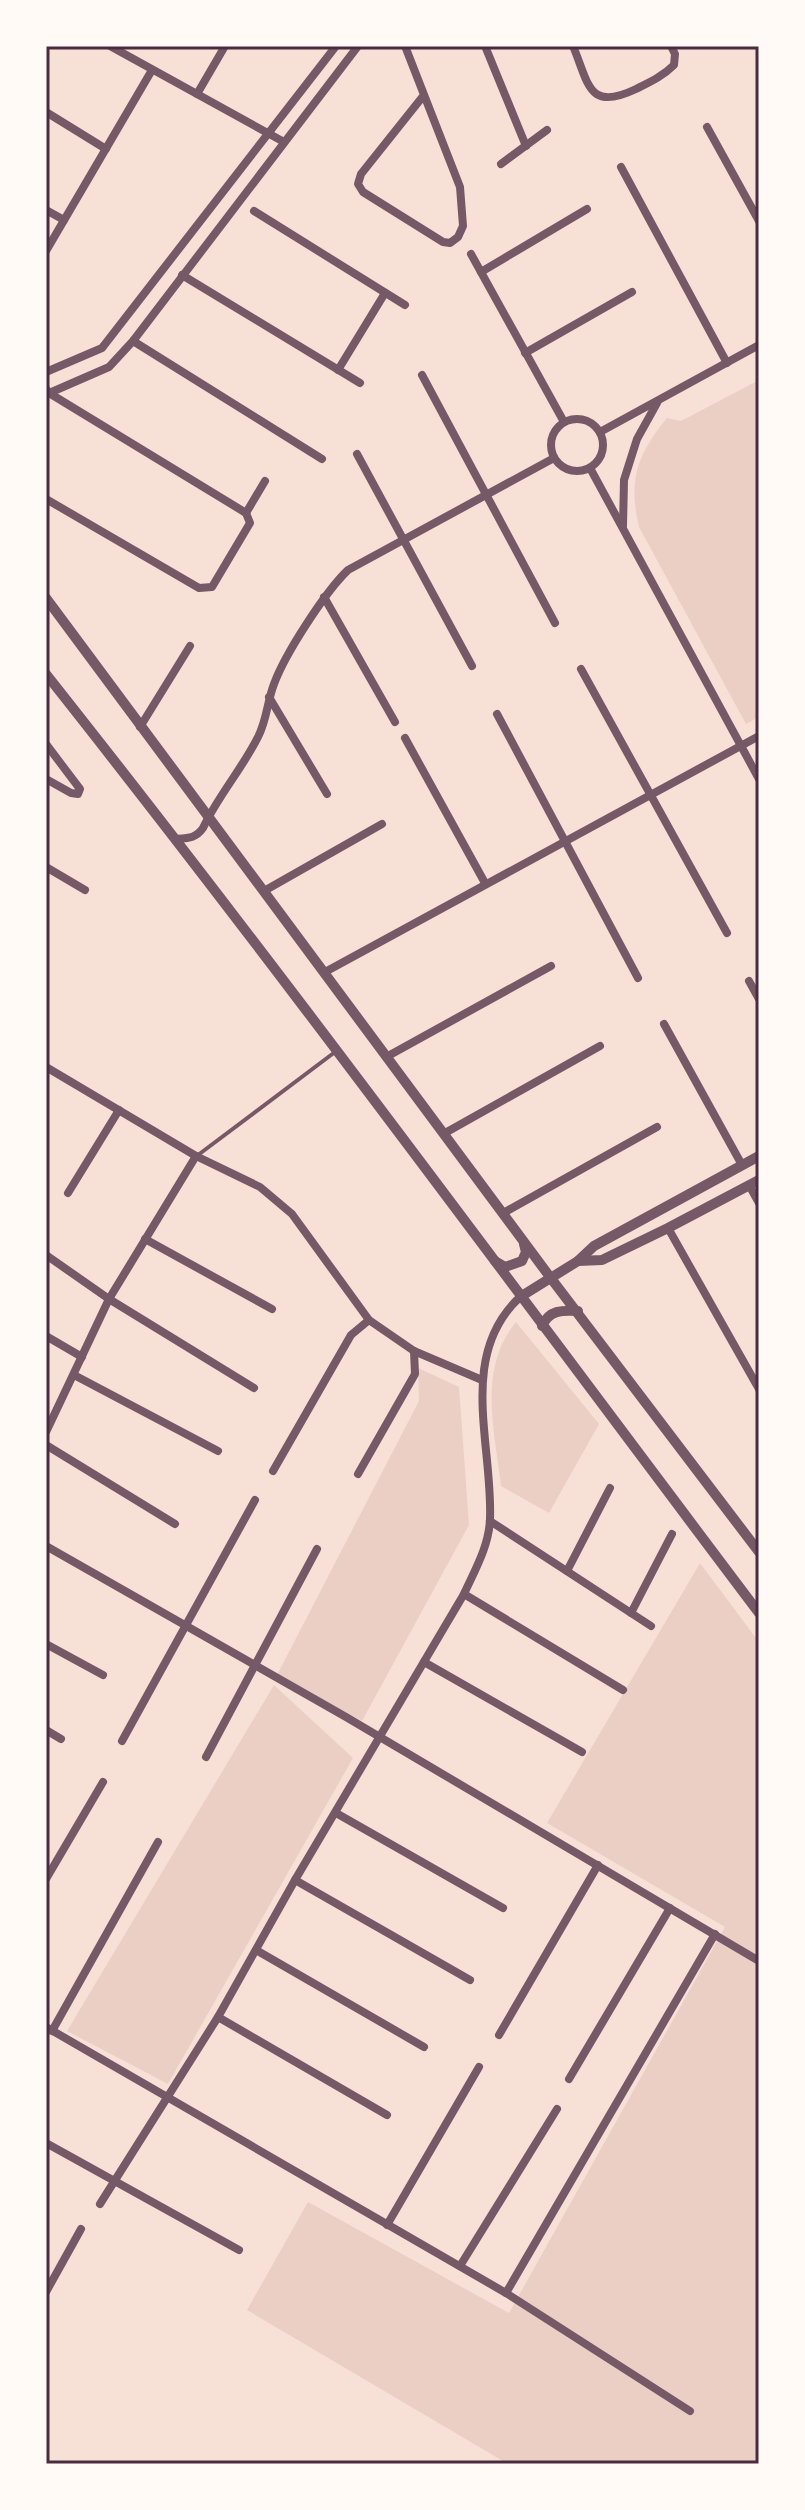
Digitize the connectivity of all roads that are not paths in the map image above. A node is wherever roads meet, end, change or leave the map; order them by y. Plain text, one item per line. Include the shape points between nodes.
1 (110, 46) edge
2 (225, 46) edge
3 (336, 46) edge
4 (358, 46) edge
5 (405, 46) edge
6 (485, 46) edge
7 (573, 46) edge
8 (671, 46) edge
9 (127, 50) edge
10 (152, 70) junction
11 (197, 94) junction
12 (424, 95) junction
13 (46, 112) edge
14 (707, 127) dead end
15 (547, 130) dead end
16 (270, 132) junction
17 (284, 142) junction
18 (526, 146) junction
19 (106, 149) junction
20 (501, 164) dead end
21 (621, 167) dead end
22 (587, 209) dead end
23 (46, 210) edge
24 (254, 211) dead end
25 (64, 220) junction
26 (759, 221) edge
27 (46, 251) edge
28 (471, 254) dead end
29 (481, 272) junction
30 (182, 275) junction
31 (632, 292) dead end
32 (385, 293) junction
33 (405, 305) dead end
34 (133, 341) junction
35 (759, 345) edge
36 (525, 353) junction
37 (727, 363) junction
38 (338, 370) junction
39 (46, 372) edge
40 (422, 375) dead end
41 (360, 383) dead end
42 (47, 392) edge
43 (659, 400) junction
44 (564, 422) junction
45 (600, 432) junction
46 (357, 454) dead end
47 (554, 458) junction
48 (322, 459) dead end
49 (590, 468) junction
50 (265, 481) dead end
51 (486, 495) junction
52 (46, 499) edge
53 (246, 513) junction
54 (623, 527) junction
55 (402, 540) junction
56 (324, 597) junction
57 (46, 598) edge
58 (555, 623) dead end
59 (190, 646) dead end
60 (472, 666) dead end
61 (581, 669) dead end
62 (46, 674) edge
63 (50, 688) edge
64 (269, 697) junction
65 (497, 714) dead end
66 (395, 722) dead end
67 (140, 727) junction
68 (759, 736) edge
69 (405, 738) dead end
70 (46, 744) edge
71 (741, 745) junction
72 (46, 779) edge
73 (759, 779) edge
74 (327, 794) dead end
75 (650, 794) junction
76 (208, 816) junction
77 (382, 824) dead end
78 (176, 839) junction
79 (567, 840) junction
80 (46, 867) edge
81 (485, 883) junction
82 (85, 890) dead end
83 (264, 891) junction
84 (727, 933) dead end
85 (551, 966) dead end
86 (325, 972) junction
87 (638, 978) dead end
88 (749, 981) dead end
89 (759, 999) edge
90 (664, 1024) dead end
91 (600, 1046) dead end
92 (337, 1050) junction
93 (388, 1056) junction
94 (47, 1071) edge
95 (119, 1110) junction
96 (657, 1127) dead end
97 (445, 1133) junction
98 (196, 1156) junction
99 (759, 1156) edge
100 (742, 1165) junction
101 (754, 1182) edge
102 (68, 1193) dead end
103 (759, 1203) edge
104 (505, 1212) junction
105 (668, 1228) junction
106 (145, 1239) junction
107 (524, 1239) junction
108 (46, 1255) edge
109 (493, 1260) junction
110 (578, 1261) junction
111 (550, 1277) junction
112 (520, 1297) junction
113 (109, 1299) junction
114 (272, 1309) dead end
115 (578, 1311) junction
116 (369, 1320) junction
117 (542, 1326) junction
118 (46, 1336) edge
119 (414, 1351) junction
120 (82, 1357) junction
121 (74, 1375) junction
122 (482, 1380) junction
123 (254, 1388) dead end
124 (759, 1389) edge
125 (46, 1432) edge
126 (46, 1445) edge
127 (218, 1451) dead end
128 (273, 1471) dead end
129 (358, 1474) dead end
130 (610, 1488) dead end
131 (255, 1500) dead end
132 (490, 1521) junction
133 (175, 1524) dead end
134 (672, 1534) dead end
135 (46, 1546) edge
136 (317, 1549) dead end
137 (759, 1552) edge
138 (567, 1571) junction
139 (464, 1594) junction
140 (631, 1613) junction
141 (759, 1613) edge
142 (186, 1624) junction
143 (651, 1626) dead end
144 (46, 1644) edge
145 (424, 1662) junction
146 (254, 1663) junction
147 (103, 1675) dead end
148 (623, 1690) dead end
149 (46, 1730) edge
150 (381, 1737) junction
151 (61, 1739) dead end
152 (122, 1741) dead end
153 (582, 1752) dead end
154 (206, 1757) dead end
155 (103, 1782) dead end
156 (336, 1813) junction
157 (158, 1842) dead end
158 (598, 1865) junction
159 (46, 1879) edge
160 (295, 1880) junction
161 (503, 1908) dead end
162 (670, 1908) junction
163 (715, 1934) junction
164 (256, 1950) junction
165 (759, 1961) edge
166 (470, 1980) dead end
167 (218, 2017) junction
168 (49, 2029) edge
169 (499, 2035) dead end
170 (424, 2047) dead end
171 (479, 2067) dead end
172 (569, 2079) dead end
173 (168, 2098) junction
174 (557, 2109) dead end
175 (387, 2115) dead end
176 (46, 2143) edge
177 (114, 2182) junction
178 (100, 2204) dead end
179 (387, 2225) junction
180 (81, 2229) dead end
181 (239, 2250) dead end
182 (460, 2266) junction
183 (46, 2292) edge
184 (506, 2293) junction
185 (690, 2411) dead end

1 - 9 street
2 - 11 street
3 - 16 street
4 - 17 street
5 - 12 street
6 - 18 street
7 - 8 street via 591,90 615,99 663,76 674,65
9 - 10 street
10 - 11 street
10 - 19 street
11 - 16 street
12 - 12 street via 358,184 363,192 450,243 463,226 460,187
13 - 19 street
14 - 26 street
15 - 18 street
16 - 17 street
16 - 39 street via 102,348
17 - 30 street
18 - 20 street
19 - 25 street
21 - 37 street
22 - 29 street
23 - 25 street
24 - 32 street
25 - 27 street
28 - 29 street
29 - 36 street
30 - 34 street
30 - 38 street
31 - 36 street
32 - 33 street
32 - 38 street
34 - 42 street via 109,367
34 - 48 street
35 - 37 street
36 - 44 street
37 - 43 street
38 - 41 street
40 - 51 street
42 - 53 street
43 - 45 street
43 - 54 street via 637,439 624,480
44 - 45 street via 578,419
44 - 47 street via 551,444
45 - 49 street via 600,458
46 - 55 street
47 - 49 street via 577,471
47 - 51 street
49 - 54 street
50 - 53 street
51 - 55 street
51 - 58 street
52 - 53 street via 199,588 216,582 248,530
54 - 71 street
55 - 56 street via 348,570
55 - 60 street
56 - 64 street
56 - 66 street
57 - 67 street
59 - 67 street
61 - 75 street
62 - 63 street
63 - 78 street
64 - 74 street
64 - 76 street via 256,741
65 - 79 street
67 - 76 street
68 - 71 street
69 - 81 street
70 - 72 street via 80,789 71,793
71 - 73 street
71 - 75 street
75 - 79 street
75 - 84 street
76 - 78 street via 198,835
76 - 83 street
77 - 83 street
78 - 92 street
79 - 81 street
79 - 87 street
80 - 82 street
81 - 86 street
83 - 86 street
85 - 93 street
86 - 93 street
88 - 89 street
90 - 100 street
91 - 97 street
92 - 98 lane
92 - 109 street
93 - 97 street
94 - 95 street
95 - 98 street
95 - 102 street
96 - 104 street
97 - 104 street
98 - 106 street
98 - 116 street via 260,1187 292,1214
99 - 100 street
100 - 110 street via 594,1246
101 - 103 street
101 - 105 street
104 - 107 street
105 - 110 street via 602,1260
105 - 124 street
106 - 113 street
106 - 114 street
107 - 109 street via 522,1261 505,1267
107 - 111 street
108 - 113 street
109 - 112 street
110 - 111 street
111 - 112 street
111 - 115 street
112 - 117 street
112 - 122 street via 490,1337
113 - 120 street
113 - 123 street
115 - 117 street via 553,1313
115 - 137 street
116 - 119 street
116 - 128 street via 351,1335
117 - 141 street
118 - 120 street
119 - 122 street
119 - 129 street via 415,1374
120 - 121 street
121 - 125 street
121 - 127 street
122 - 132 street
126 - 133 street
130 - 138 street
131 - 142 street
132 - 138 street
132 - 139 street via 485,1549
134 - 140 street
135 - 142 street
136 - 146 street
138 - 140 street
139 - 145 street
139 - 148 street
140 - 143 street
142 - 146 street
142 - 152 street
144 - 147 street
145 - 150 street
145 - 153 street
146 - 150 street
146 - 154 street
149 - 151 street
150 - 156 street
150 - 158 street
155 - 159 street
156 - 160 street
156 - 161 street
157 - 168 street
158 - 162 street
158 - 169 street
160 - 164 street
160 - 166 street
162 - 163 street
162 - 172 street
163 - 165 street
163 - 184 street
164 - 167 street
164 - 170 street
167 - 173 street
167 - 175 street
168 - 173 street
171 - 179 street
173 - 177 street
173 - 179 street
174 - 182 street
176 - 177 street
177 - 178 street
177 - 181 street
179 - 182 street
180 - 183 street
182 - 184 street
184 - 185 street

